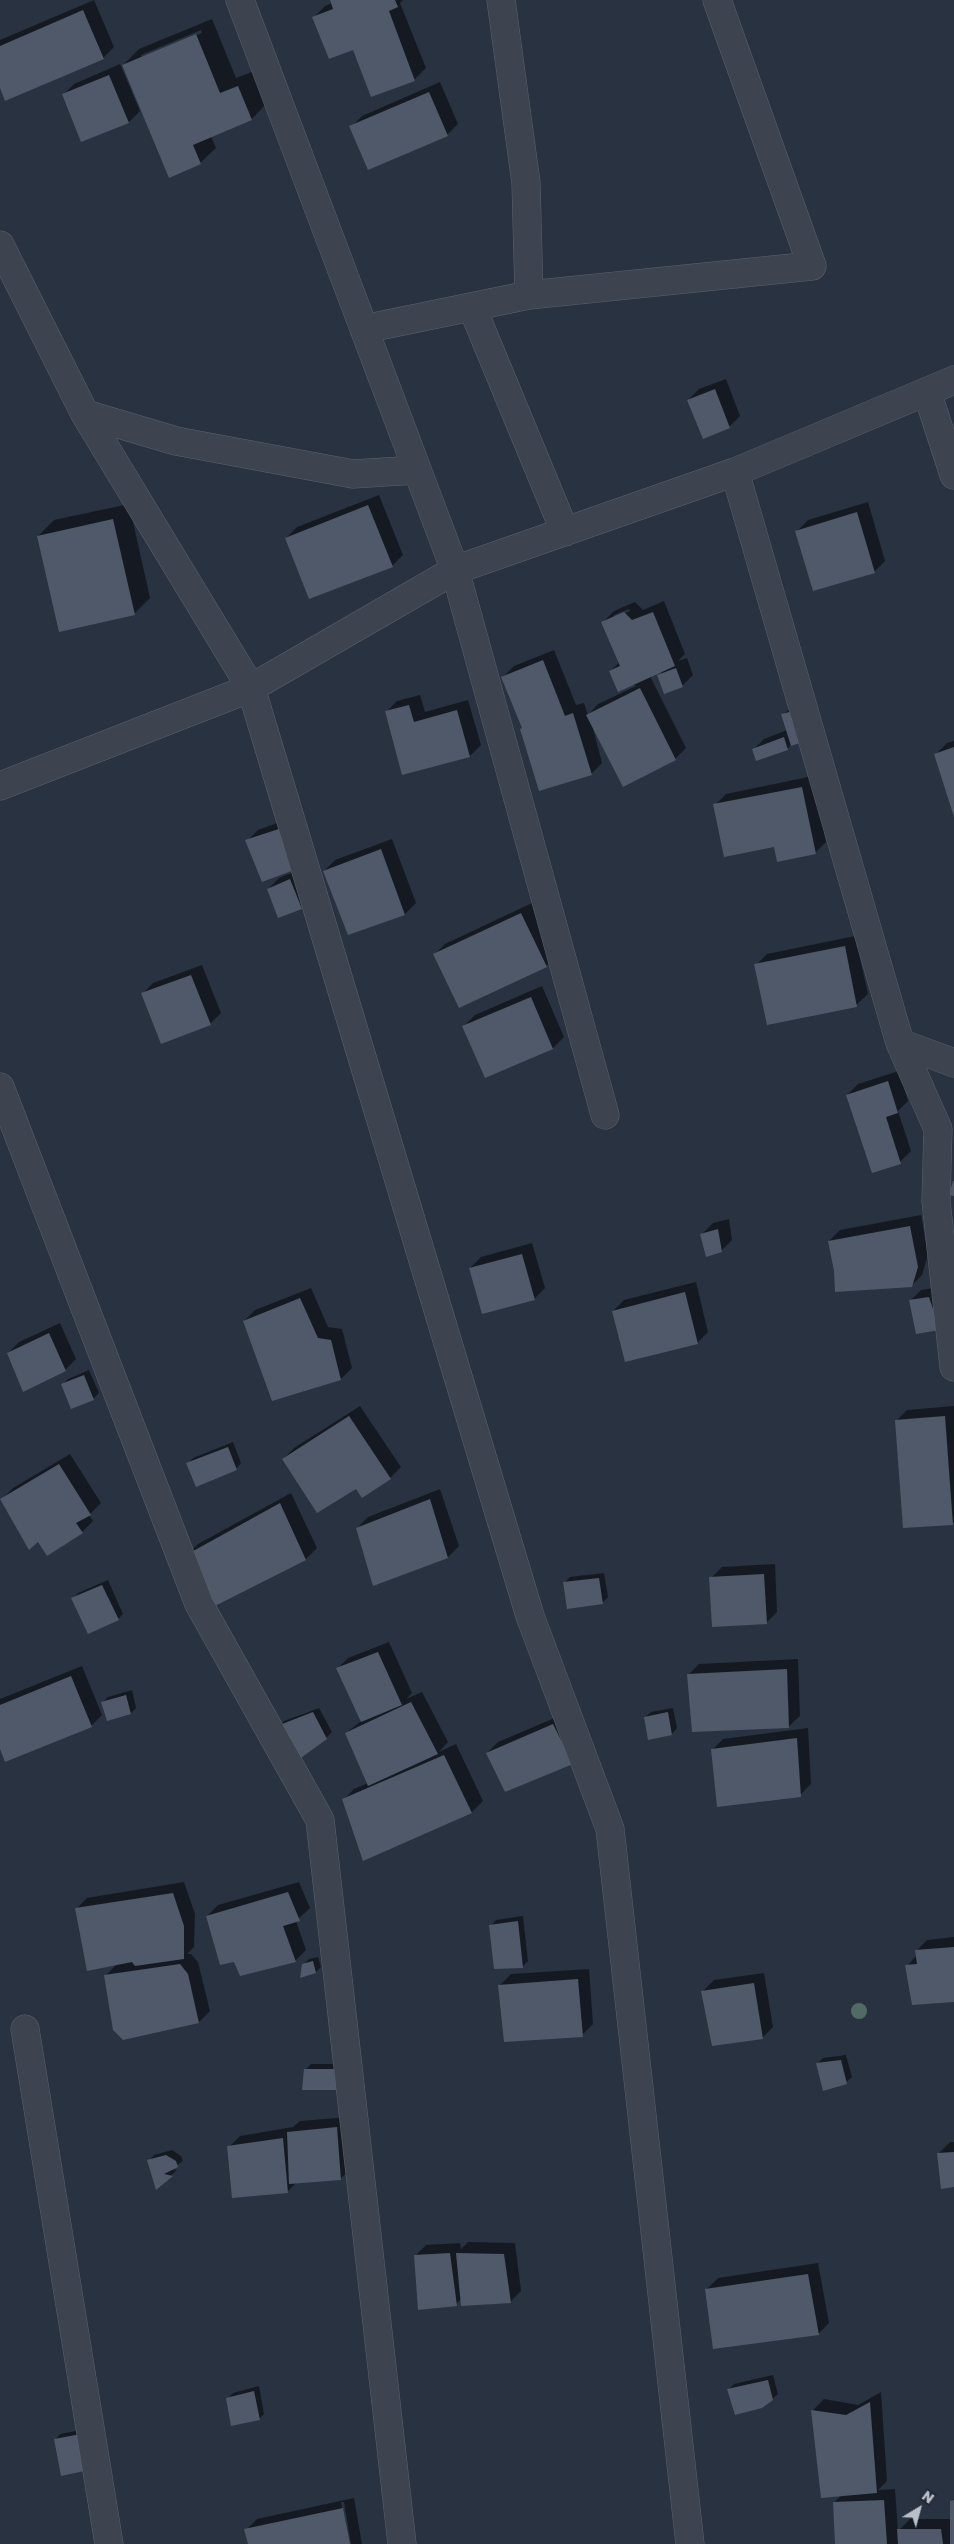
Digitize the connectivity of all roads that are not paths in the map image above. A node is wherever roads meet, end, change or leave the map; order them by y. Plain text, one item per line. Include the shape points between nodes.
1 (240, 0) edge
2 (501, 0) edge
3 (717, 0) edge
4 (0, 245) edge
5 (529, 295) junction
6 (472, 307) junction
7 (364, 329) junction
8 (954, 380) edge
9 (927, 392) junction
10 (85, 414) junction
11 (417, 470) junction
12 (736, 472) junction
13 (954, 475) edge
14 (565, 532) junction
15 (455, 570) junction
16 (251, 688) junction
17 (0, 786) edge
18 (900, 1043) junction
19 (954, 1063) edge
20 (0, 1087) edge
21 (605, 1115) dead end
22 (954, 1359) edge
23 (26, 2029) dead end
24 (109, 2544) edge
25 (402, 2544) edge
26 (690, 2544) edge

1 - 7 street
2 - 5 street via 526,183
3 - 5 street via 812,266
4 - 10 street
5 - 6 street
6 - 7 street
6 - 14 street
7 - 11 street
8 - 9 street
9 - 12 street
9 - 13 street
10 - 11 street via 176,441 353,474
10 - 16 street
11 - 15 street
12 - 14 street
12 - 18 street
14 - 15 street
15 - 16 street
15 - 21 street
16 - 17 street
16 - 26 street via 530,1616 610,1829
18 - 19 street
18 - 22 street via 938,1129 936,1201
20 - 25 street via 199,1604 320,1820
23 - 24 street

